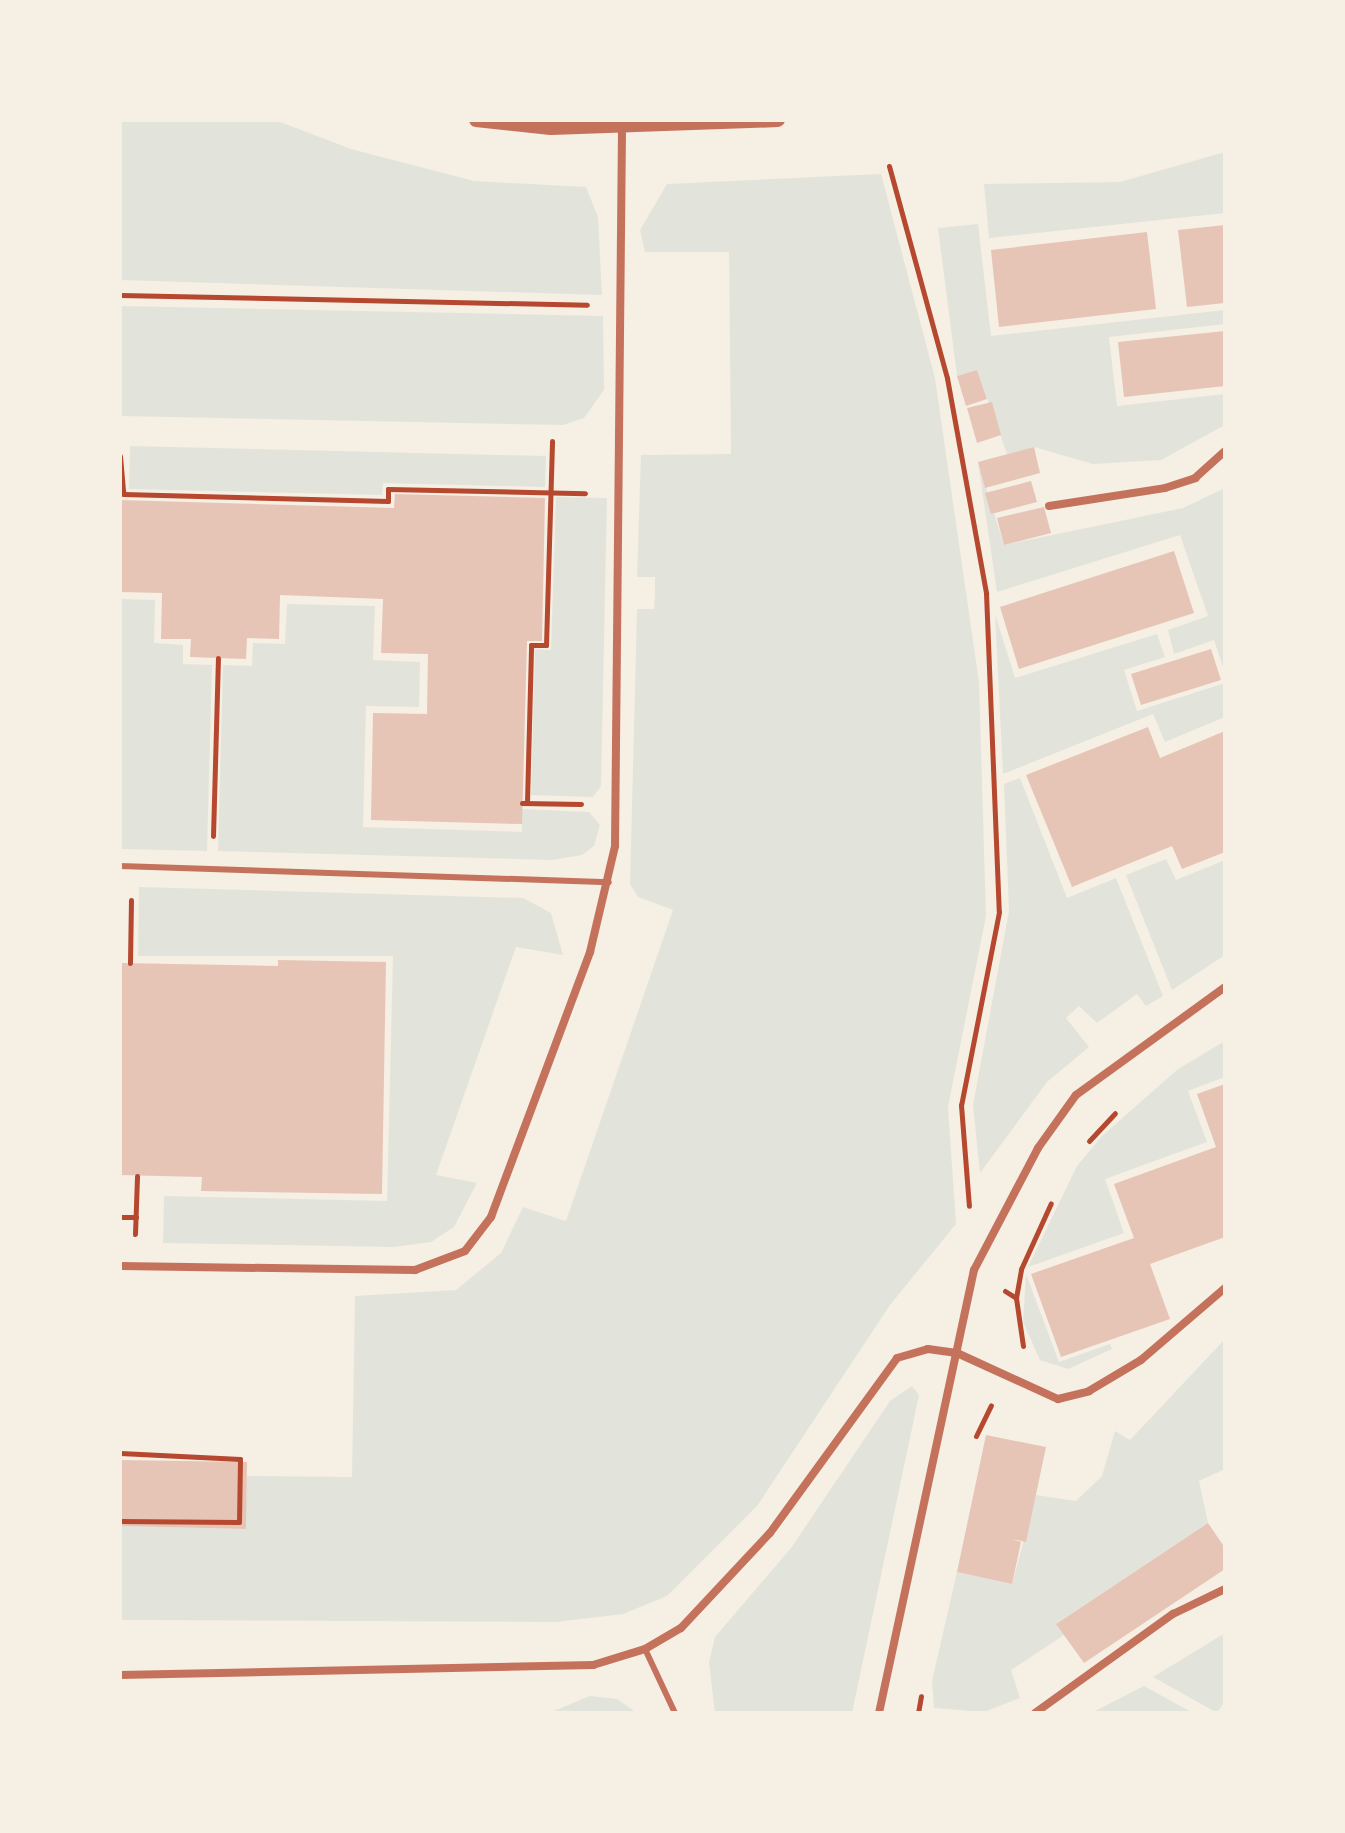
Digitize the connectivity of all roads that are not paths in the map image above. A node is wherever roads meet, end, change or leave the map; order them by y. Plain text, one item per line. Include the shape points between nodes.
1 (778, 120) edge
2 (484, 121) edge
3 (622, 128) junction
4 (1225, 451) edge
5 (1049, 506) dead end
6 (120, 866) edge
7 (609, 882) junction
8 (1225, 987) edge
9 (120, 1266) edge
10 (1225, 1288) edge
11 (957, 1353) junction
12 (1225, 1589) edge
13 (645, 1649) junction
14 (120, 1675) edge
15 (675, 1713) edge
16 (879, 1713) edge
17 (1035, 1713) edge

1 - 3 street
2 - 3 street
3 - 7 street via 624,305
4 - 5 street via 1195,478 1165,488
6 - 7 lane
7 - 9 street via 500,1196 465,1251 415,1270
8 - 11 street via 1108,1067 1069,1105 1038,1148 974,1270
10 - 11 street via 1141,1360 1089,1391 1058,1399
11 - 13 street via 928,1349 897,1358 770,1533 681,1628
11 - 16 street
12 - 17 street via 1173,1614
13 - 14 street via 593,1665
13 - 15 lane

